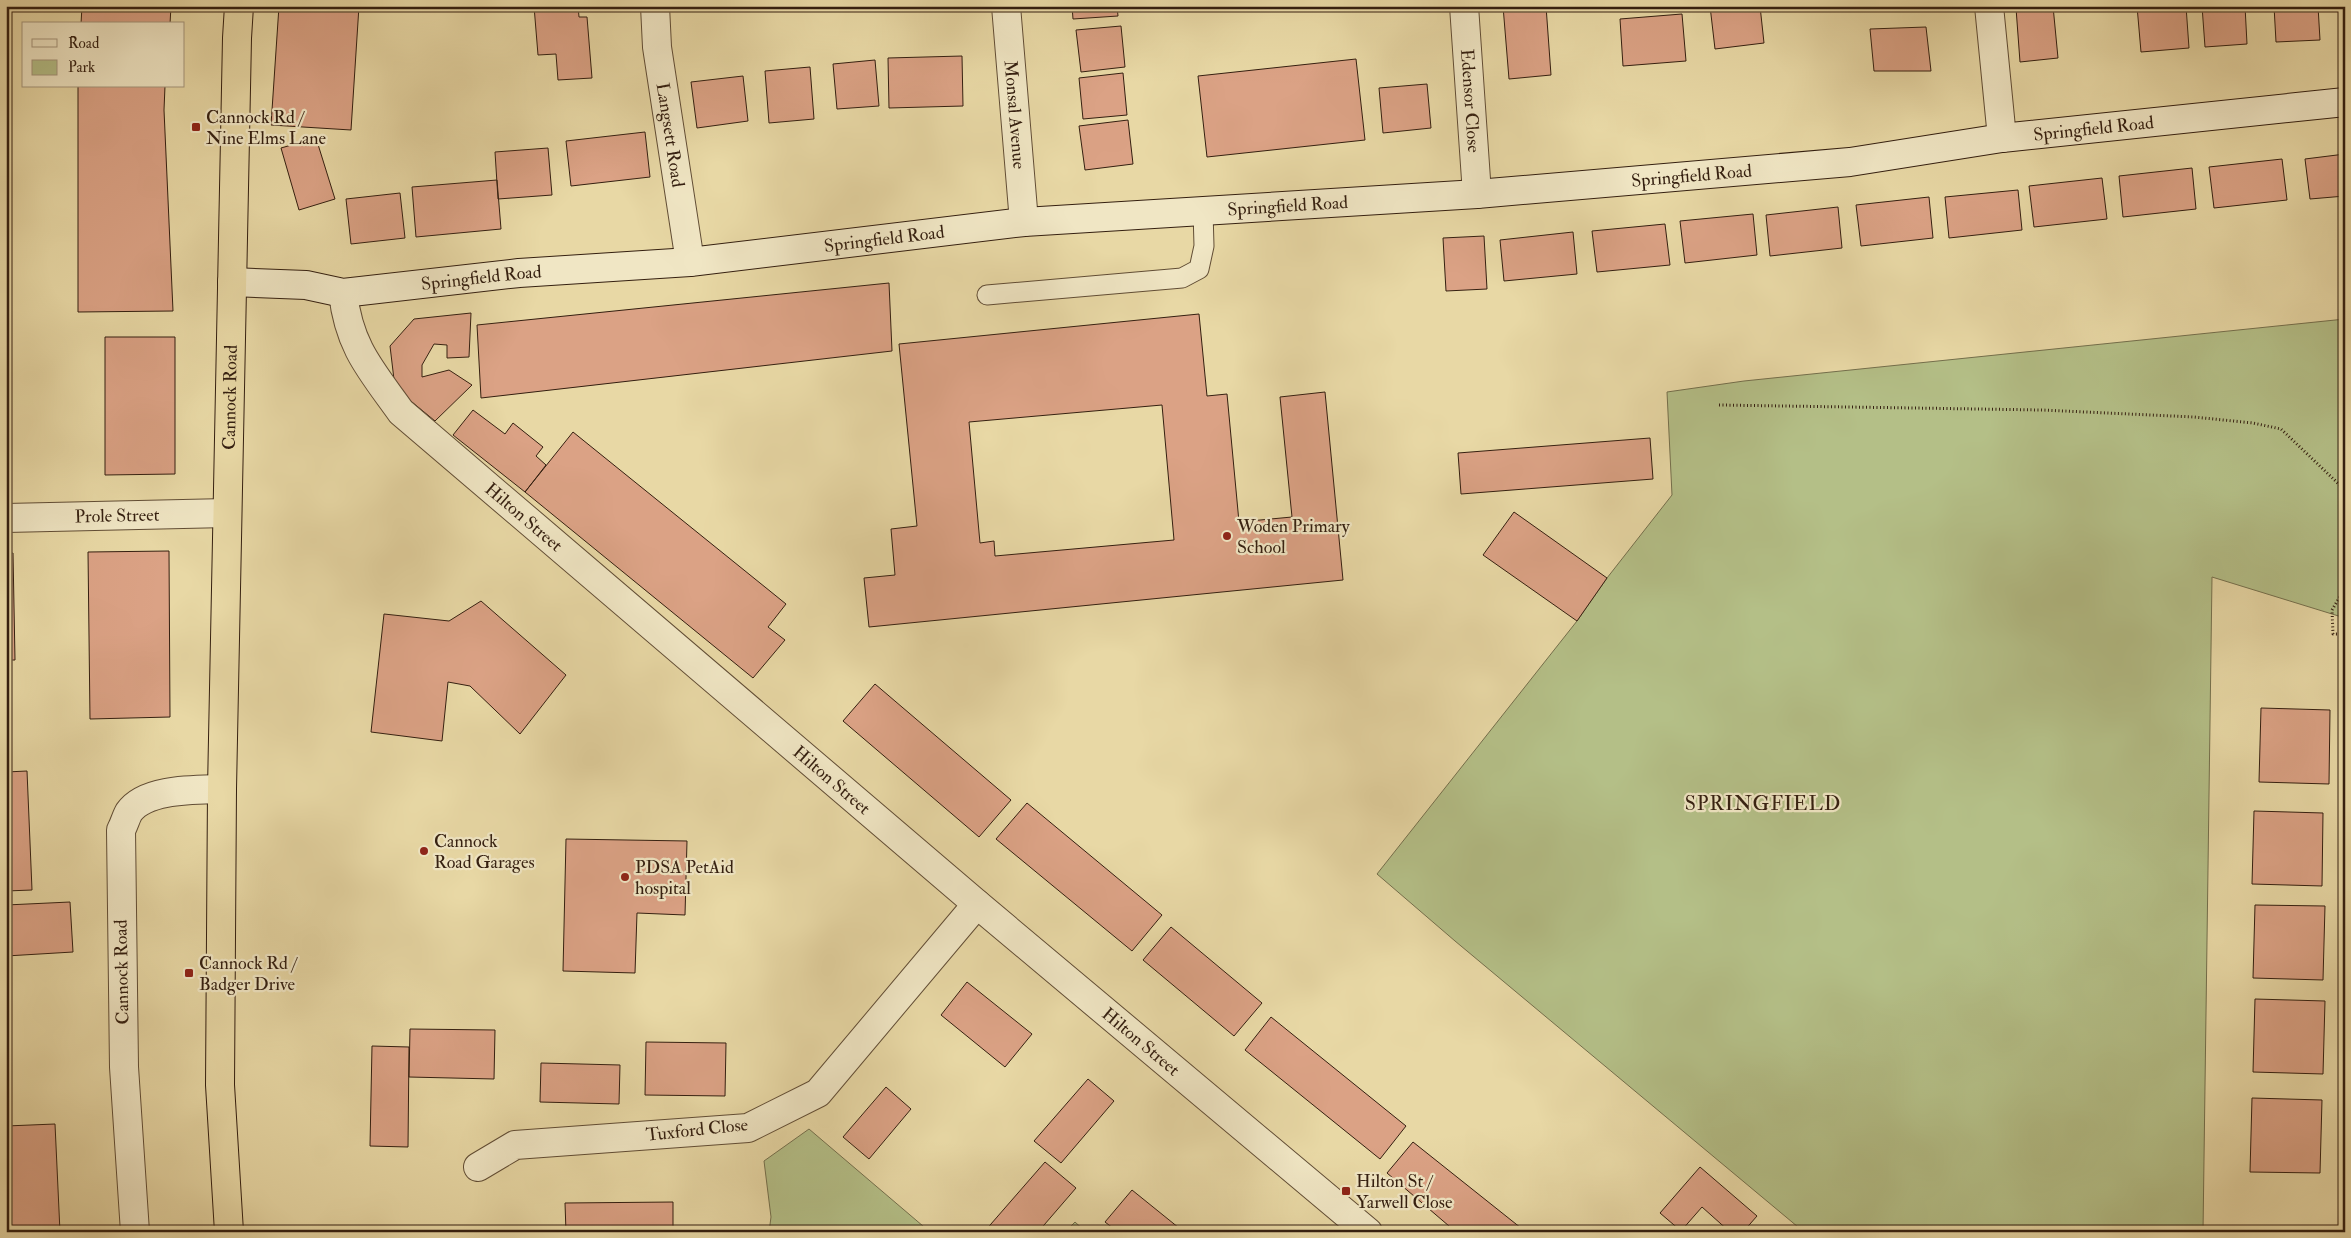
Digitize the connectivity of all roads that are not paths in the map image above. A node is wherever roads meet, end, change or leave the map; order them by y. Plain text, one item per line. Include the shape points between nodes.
1 (239, 6) edge
2 (656, 6) edge
3 (1006, 6) edge
4 (1464, 6) edge
5 (1989, 6) edge
6 (2345, 102) edge
7 (2002, 138) junction
8 (1477, 194) junction
9 (1203, 211) junction
10 (1024, 222) junction
11 (690, 262) junction
12 (232, 282) junction
13 (343, 294) junction
14 (988, 295) dead end
15 (227, 513) junction
16 (6, 518) edge
17 (222, 789) junction
18 (976, 904) junction
19 (478, 1166) dead end
20 (135, 1232) edge
21 (229, 1232) edge
22 (1368, 1232) edge

1 - 12 highway, Cannock Road
2 - 11 street, Langsett Road via 657,47
3 - 10 street, Monsal Avenue
4 - 8 street, Edensor Close
5 - 7 street
6 - 7 street, Springfield Road
7 - 8 street, Springfield Road via 1850,162
8 - 9 street, Springfield Road
9 - 10 street, Springfield Road
9 - 14 lane via 1204,246 1200,269 1182,278
10 - 11 street, Springfield Road
11 - 13 street, Springfield Road via 519,273
12 - 13 street, Springfield Road via 306,285
12 - 15 highway, Cannock Road
13 - 18 street, Hilton Street via 346,318 361,356 401,412
15 - 16 street, Prole Street
15 - 17 highway, Cannock Road
17 - 20 street, Cannock Road via 168,792 147,798 129,812 121,830 124,1067
17 - 21 highway, Cannock Road via 220,1085
18 - 19 street, Tuxford Close via 818,1092 748,1128 515,1144
18 - 22 street, Hilton Street

